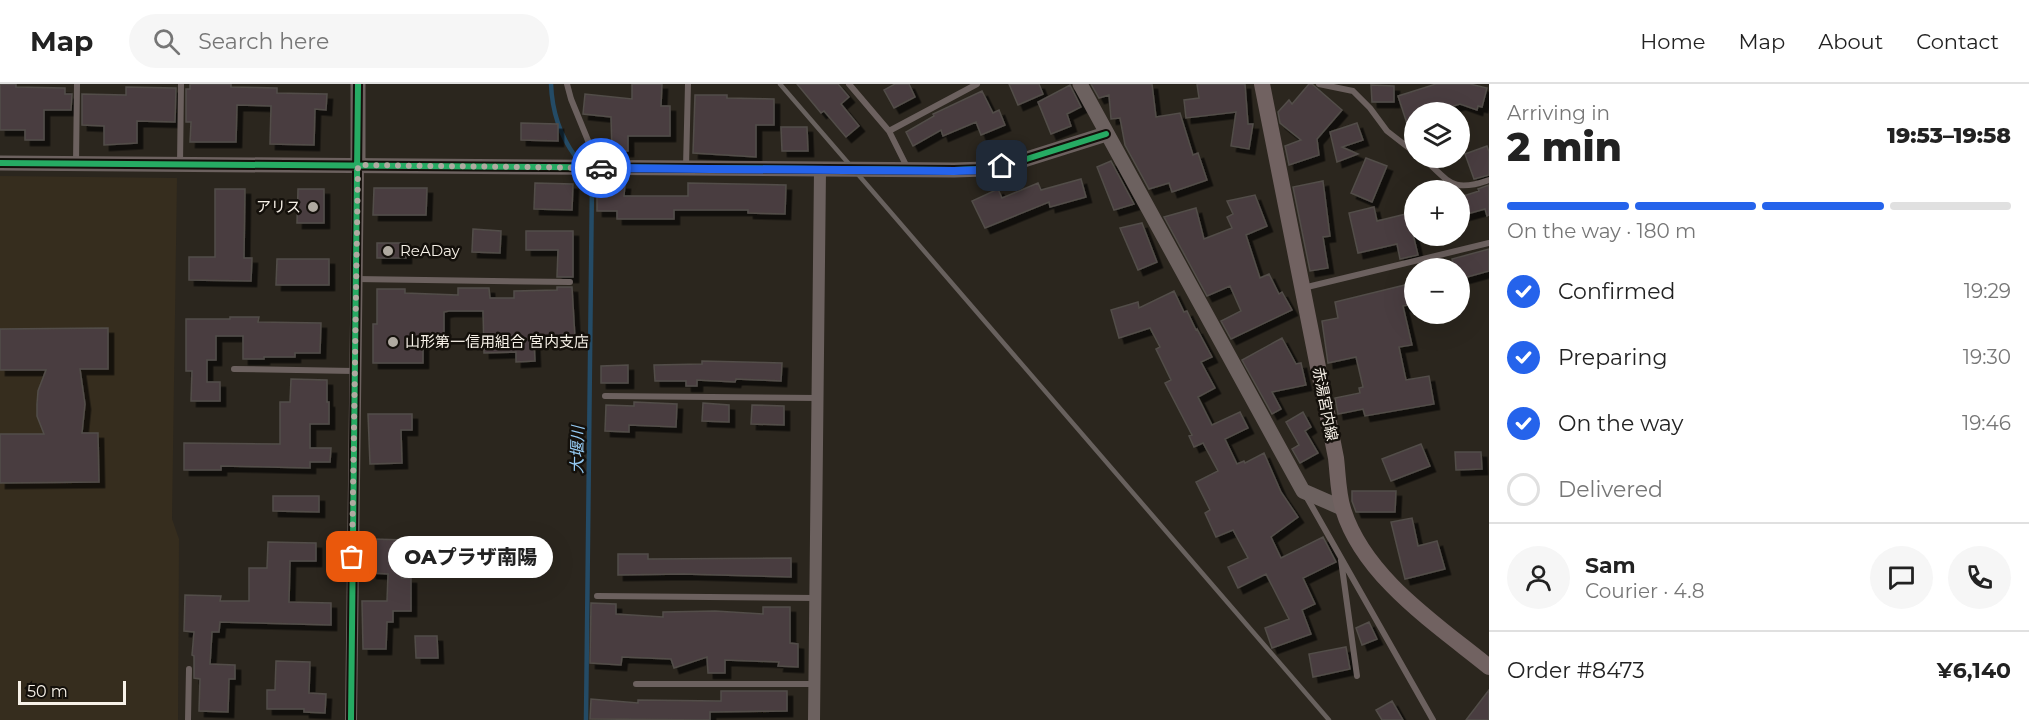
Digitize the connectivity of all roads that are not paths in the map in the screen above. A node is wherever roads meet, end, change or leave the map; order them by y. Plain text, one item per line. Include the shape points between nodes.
1 (77, 84) edge
2 (181, 84) edge
3 (358, 84) edge
4 (567, 84) edge
5 (688, 84) edge
6 (849, 84) edge
7 (977, 84) edge
8 (1080, 84) edge
9 (1262, 84) edge
10 (1319, 84) edge
11 (889, 131) junction
12 (1106, 134) junction
13 (1404, 144) edge
14 (0, 163) edge
15 (76, 165) junction
16 (180, 165) junction
17 (358, 165) junction
18 (599, 168) junction
19 (1432, 168) edge
20 (686, 169) junction
21 (820, 170) junction
22 (909, 171) junction
23 (1489, 180) edge
24 (1489, 243) edge
25 (355, 279) junction
26 (570, 282) dead end
27 (1302, 289) junction
28 (234, 369) dead end
29 (354, 371) junction
30 (604, 396) dead end
31 (817, 398) junction
32 (1303, 491) junction
33 (1342, 508) junction
34 (1341, 557) junction
35 (597, 596) dead end
36 (816, 598) junction
37 (1489, 668) edge
38 (189, 669) dead end
39 (1357, 676) dead end
40 (636, 684) dead end
41 (814, 684) junction
42 (188, 720) edge
43 (351, 720) edge
44 (814, 720) edge
45 (1433, 720) edge

1 - 15 lane
2 - 16 lane
3 - 17 street
4 - 18 lane
5 - 20 lane
6 - 11 lane
7 - 11 lane
8 - 12 street
9 - 27 main road, 赤湯宮内線
10 - 13 lane via 1353,91
11 - 22 lane
12 - 22 street via 986,170
12 - 32 street
14 - 15 street
15 - 16 street
16 - 17 street
17 - 18 street
17 - 25 street
18 - 20 street
19 - 23 lane via 1445,180 1461,186
20 - 21 street
21 - 22 street
21 - 31 street
24 - 27 lane
25 - 26 lane
25 - 29 street
27 - 33 main road, 赤湯宮内線 via 1336,458
28 - 29 lane
29 - 43 street
30 - 31 lane
31 - 36 street
32 - 33 street
32 - 34 lane
33 - 37 main road, 赤湯宮内線 via 1354,538 1378,570
34 - 39 lane
34 - 45 lane
35 - 36 lane
36 - 41 street
38 - 42 lane
40 - 41 lane
41 - 44 street

